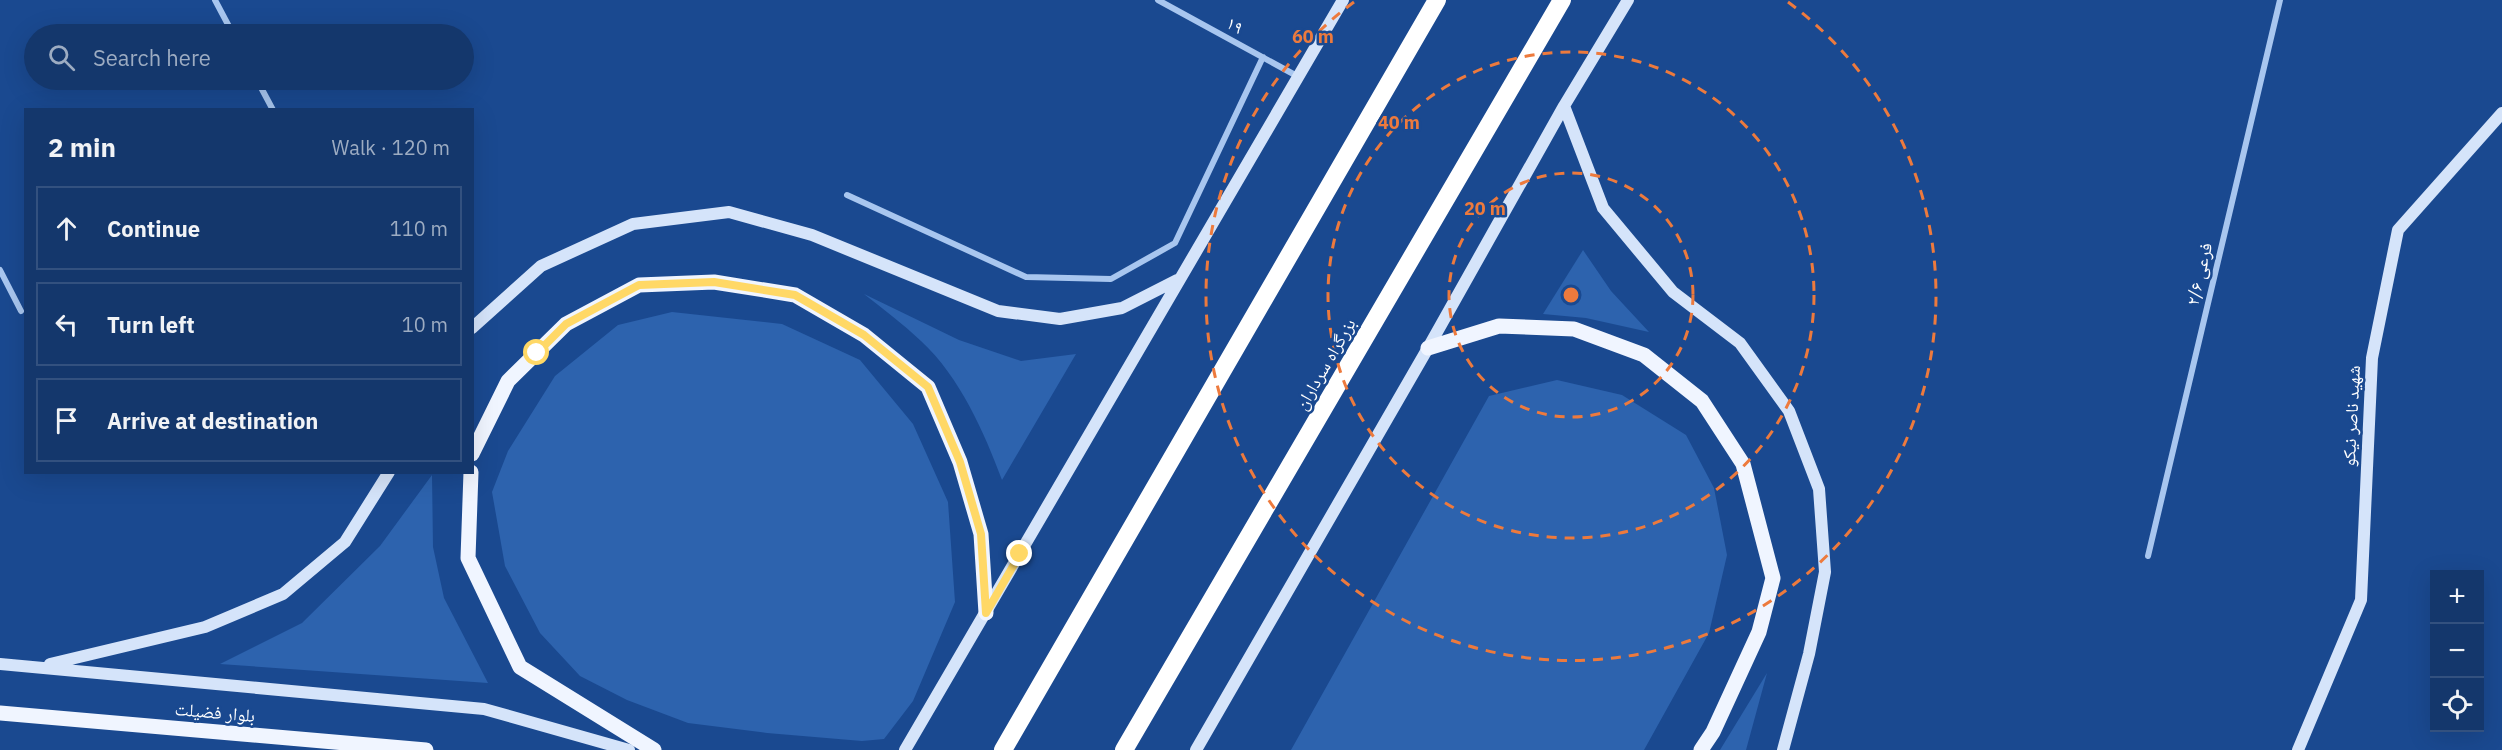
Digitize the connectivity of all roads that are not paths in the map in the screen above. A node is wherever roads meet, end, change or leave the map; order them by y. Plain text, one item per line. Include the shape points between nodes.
1 (215, 0) edge
2 (1158, 0) edge
3 (1343, 0) edge
4 (1437, 0) edge
5 (1562, 0) edge
6 (1628, 0) edge
7 (2280, 0) edge
8 (228, 24) edge
9 (1263, 57) junction
10 (1297, 76) junction
11 (262, 90) edge
12 (1564, 106) junction
13 (272, 108) edge
14 (2502, 113) edge
15 (847, 195) dead end
16 (0, 270) edge
17 (1178, 280) junction
18 (21, 311) dead end
19 (474, 326) edge
20 (1428, 348) junction
21 (474, 450) edge
22 (388, 474) edge
23 (471, 474) edge
24 (2148, 556) dead end
25 (986, 613) junction
26 (0, 664) edge
27 (38, 667) junction
28 (0, 713) edge
29 (426, 750) edge
30 (629, 750) edge
31 (654, 750) edge
32 (905, 750) edge
33 (1003, 750) edge
34 (1124, 750) edge
35 (1196, 750) edge
36 (1701, 750) edge
37 (1783, 750) edge
38 (2298, 750) edge

1 - 8 street
2 - 9 street, ۱۹
3 - 10 main road
4 - 33 highway
5 - 34 highway, بزرگراه سرداران
6 - 12 main road
7 - 24 street, فرعی ۲/۶
9 - 10 street, ۱۹
9 - 15 street via 1176,243 1111,279 1026,277
10 - 17 main road
11 - 13 street
12 - 20 main road
12 - 37 main road via 1603,208 1673,292 1740,343 1789,411 1819,489 1825,572 1809,654
14 - 38 main road, شهید ناصر نیکو via 2398,230 2372,358 2361,600
16 - 18 street
17 - 19 main road via 1122,308 1060,319 998,311 812,235 729,212 633,224 541,266
17 - 25 main road
20 - 35 main road
20 - 36 main road via 1499,326 1574,329 1644,355 1702,401 1743,464 1773,578 1759,632
21 - 25 main road via 508,381 566,324 639,285 714,282 795,295 864,335 928,387 960,462 981,534
22 - 27 main road via 345,542 283,594 205,627
23 - 31 main road via 468,558 519,668
25 - 32 main road
26 - 27 main road
27 - 30 main road via 484,709
28 - 29 main road, بلوار فضیلت

